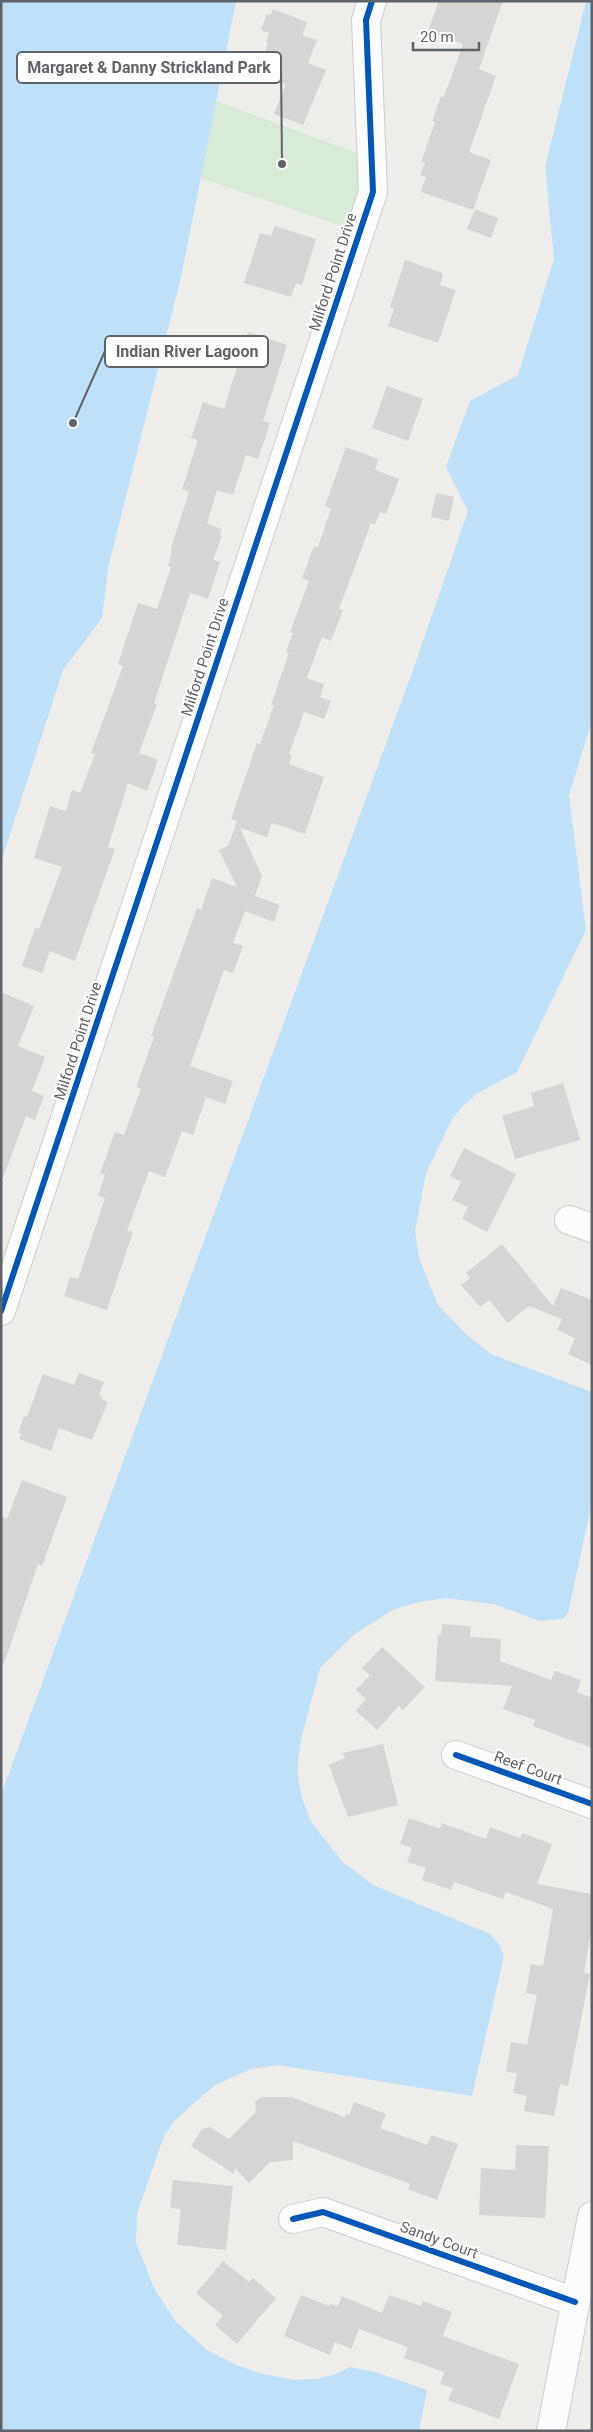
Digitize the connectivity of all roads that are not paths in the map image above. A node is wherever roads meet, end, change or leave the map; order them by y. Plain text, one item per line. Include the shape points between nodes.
1 (372, 1) edge
2 (1, 1311) edge
3 (456, 1755) dead end
4 (592, 1804) edge
5 (592, 2216) edge
6 (293, 2219) dead end
7 (576, 2302) junction
8 (552, 2431) edge

1 - 2 street, Milford Point Drive via 366,20 373,192
3 - 4 street, Reef Court
5 - 7 street
6 - 7 street, Sandy Court via 323,2212
7 - 8 street

